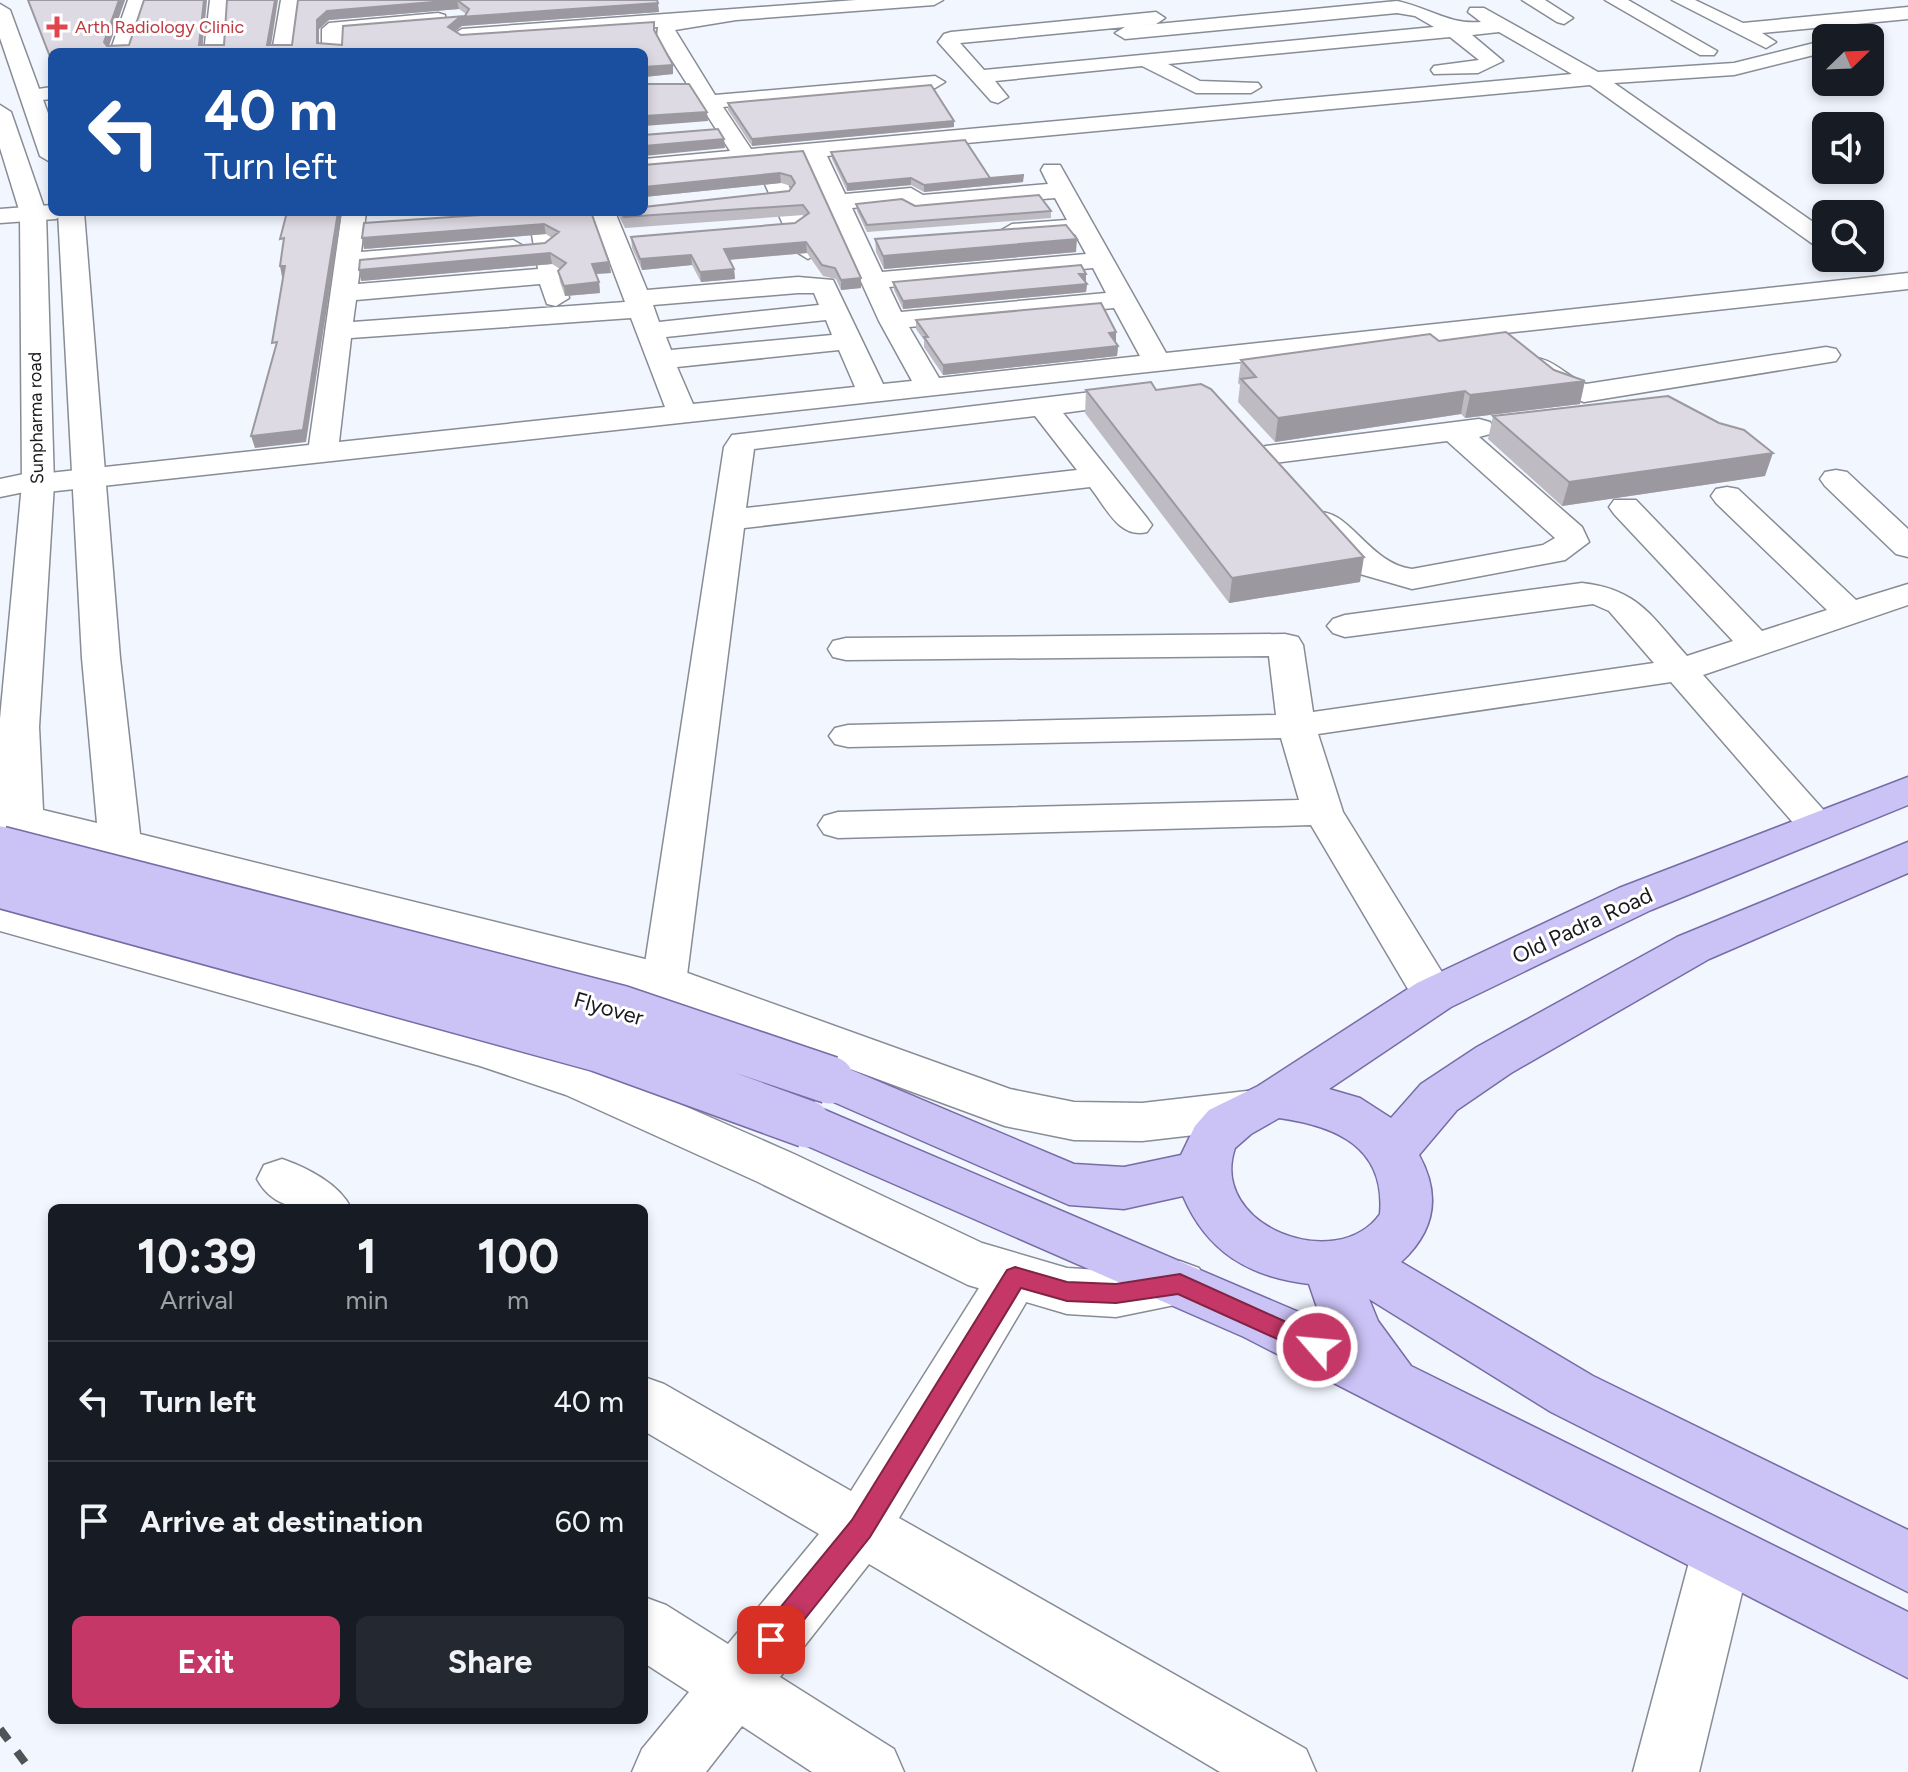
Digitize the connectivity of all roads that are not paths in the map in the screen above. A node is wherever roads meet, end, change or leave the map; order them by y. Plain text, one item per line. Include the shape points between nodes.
1 (137, 0) edge
2 (219, 0) edge
3 (290, 0) edge
4 (934, 0) edge
5 (1454, 0) edge
6 (1531, 0) edge
7 (1614, 0) edge
8 (1734, 2) dead end
9 (1688, 3) edge
10 (867, 5) junction
11 (1571, 8) edge
12 (0, 10) edge
13 (1908, 13) edge
14 (687, 19) junction
15 (881, 23) dead end
16 (1502, 26) junction
17 (1908, 26) edge
18 (1118, 27) junction
19 (1740, 29) junction
20 (1455, 31) junction
21 (988, 32) junction
22 (1884, 32) edge
23 (462, 43) edge
24 (121, 48) edge
25 (214, 48) edge
26 (283, 48) edge
27 (332, 48) edge
28 (1812, 50) edge
29 (1707, 51) dead end
30 (1792, 55) junction
31 (1151, 61) junction
32 (1414, 72) dead end
33 (981, 76) junction
34 (1594, 78) junction
35 (695, 81) junction
36 (935, 82) dead end
37 (670, 83) edge
38 (1271, 85) dead end
39 (41, 94) edge
40 (710, 104) junction
41 (684, 108) edge
42 (0, 112) edge
43 (755, 124) edge
44 (726, 128) junction
45 (699, 131) edge
46 (1029, 131) junction
47 (48, 133) edge
48 (885, 145) junction
49 (814, 152) junction
50 (754, 157) junction
51 (648, 166) edge
52 (781, 193) junction
53 (750, 196) edge
54 (913, 199) junction
55 (836, 202) junction
56 (45, 213) edge
57 (0, 216) edge
58 (71, 216) edge
59 (541, 216) edge
60 (604, 216) edge
61 (362, 220) edge
62 (795, 223) junction
63 (765, 226) edge
64 (927, 226) edge
65 (1083, 226) junction
66 (1812, 232) edge
67 (993, 233) edge
68 (644, 236) edge
69 (613, 239) junction
70 (886, 241) edge
71 (418, 243) junction
72 (855, 243) junction
73 (546, 244) junction
74 (808, 251) edge
75 (1102, 260) junction
76 (348, 261) junction
77 (1876, 272) edge
78 (552, 275) junction
79 (873, 281) junction
80 (1896, 282) edge
81 (419, 286) junction
82 (343, 293) junction
83 (1124, 299) junction
84 (1908, 301) edge
85 (641, 313) junction
86 (559, 315) junction
87 (892, 321) junction
88 (1488, 327) junction
89 (339, 331) junction
90 (850, 341) junction
91 (1152, 352) junction
92 (1826, 355) dead end
93 (659, 360) junction
94 (924, 376) junction
95 (1189, 389) edge
96 (873, 394) junction
97 (1042, 405) junction
98 (1671, 407) edge
99 (682, 414) junction
100 (1562, 418) edge
101 (1500, 425) edge
102 (1454, 431) junction
103 (323, 453) junction
104 (1098, 477) junction
105 (92, 479) junction
106 (1836, 479) dead end
107 (38, 482) junction
108 (0, 488) edge
109 (1727, 496) dead end
110 (1625, 507) dead end
111 (730, 520) junction
112 (1136, 525) dead end
113 (1908, 547) edge
114 (1908, 594) edge
115 (1850, 613) junction
116 (1345, 626) dead end
117 (1756, 645) junction
118 (846, 649) dead end
119 (1681, 670) junction
120 (1296, 726) junction
121 (848, 736) dead end
122 (1908, 790) edge
123 (1323, 812) junction
124 (1816, 824) junction
125 (838, 825) dead end
126 (7, 826) edge
127 (120, 845) junction
128 (1908, 856) edge
129 (0, 884) edge
130 (16, 920) edge
131 (664, 983) junction
132 (1434, 995) junction
133 (1262, 1105) junction
134 (1393, 1150) junction
135 (1203, 1171) junction
136 (282, 1179) dead end
137 (320, 1204) edge
138 (1342, 1262) junction
139 (1015, 1277) junction
140 (1180, 1284) junction
141 (1397, 1387) junction
142 (648, 1404) edge
143 (861, 1528) junction
144 (1722, 1551) junction
145 (1908, 1562) edge
146 (648, 1630) edge
147 (1908, 1646) edge
148 (735, 1685) junction
149 (665, 1772) edge
150 (871, 1772) edge
151 (1283, 1772) edge
152 (1666, 1772) edge

1 - 24 street
2 - 25 street
3 - 26 street
4 - 10 street
5 - 16 street
6 - 11 street
7 - 29 street
8 - 9 street
9 - 19 street
10 - 14 street
10 - 15 street
12 - 39 street
13 - 19 street
14 - 23 street
14 - 35 street via 670,24 660,49 682,61
16 - 20 street
16 - 34 street
17 - 22 street
18 - 20 street via 1397,7 1421,12
18 - 21 street
18 - 21 street via 1168,11 974,19
18 - 31 street
19 - 30 street
20 - 31 street
20 - 32 street via 1493,61
21 - 33 street via 948,42
23 - 27 street via 459,18 342,25 332,29
28 - 30 street
30 - 34 street via 1734,69
31 - 33 street
31 - 38 street via 1196,87
33 - 46 street
34 - 46 street
34 - 66 street
35 - 37 street
35 - 40 street
36 - 40 street
39 - 47 street
40 - 41 street
40 - 44 street
42 - 56 street, Sunpharma road
43 - 44 street
44 - 45 street
44 - 50 street
46 - 48 street
48 - 49 street
48 - 54 street
49 - 50 street
49 - 55 street
50 - 51 street
50 - 52 street
52 - 53 street
52 - 62 street
54 - 55 street
54 - 64 street
54 - 65 street via 1058,180
55 - 72 street
56 - 57 street
56 - 107 street, Sunpharma road
58 - 105 street
59 - 73 street
60 - 69 street
61 - 76 street
62 - 63 street
62 - 74 street
65 - 67 street
65 - 75 street
68 - 69 street
69 - 85 street
70 - 72 street
71 - 73 street
71 - 76 street
71 - 81 street
72 - 79 street
73 - 78 street
75 - 79 street
75 - 83 street
76 - 82 street
77 - 80 street
78 - 81 street
78 - 86 street
79 - 87 street
80 - 84 street
80 - 88 street
81 - 82 street
82 - 89 street
83 - 87 street
83 - 91 street
85 - 86 street
85 - 90 street via 837,311
85 - 93 street
86 - 89 street
87 - 94 street
88 - 91 street
88 - 92 street via 1560,384 1584,393
89 - 103 street
90 - 93 street
90 - 96 street
91 - 94 street
93 - 99 street
94 - 96 street
95 - 97 street
96 - 99 street
97 - 104 street
97 - 111 street via 743,441
98 - 100 street
99 - 103 street
101 - 102 street
102 - 102 street via 1573,542 1553,553 1412,579 1390,578 1363,562 1257,445
103 - 105 street
104 - 111 street
104 - 112 street
105 - 107 street
105 - 127 street via 101,658
106 - 113 street
107 - 108 street
107 - 126 street, Sunpharma road
109 - 115 street
110 - 117 street
111 - 131 street
114 - 115 street
115 - 117 street
116 - 119 street via 1582,593 1600,595 1621,604
117 - 119 street
118 - 120 street via 1285,645
119 - 120 street
119 - 124 street via 1755,761
120 - 121 street
120 - 123 street
122 - 124 main road, Old Padra Road
123 - 125 street
123 - 132 street
124 - 132 main road, Old Padra Road via 1635,899
126 - 127 street
126 - 130 street, Sunpharma road
126 - 135 main road, Flyover, bridge via 620,1009 830,1080 1069,1184 1124,1188
127 - 131 street
128 - 134 main road via 1693,948 1494,1060 1439,1097
129 - 140 main road, Flyover, bridge via 598,1048 807,1124
130 - 139 street via 490,1051 583,1082 968,1262
131 - 133 street via 1005,1107 1074,1121 1115,1122
132 - 133 main road, Old Padra Road
133 - 134 main road via 1341,1112 1370,1128
133 - 135 main road via 1224,1125 1209,1146
134 - 138 main road via 1406,1176 1409,1203 1401,1228 1381,1248
135 - 138 main road via 1209,1198 1225,1224 1251,1244 1283,1259
136 - 137 street
138 - 141 main road via 1342,1311 1366,1354
138 - 145 main road via 1572,1394
139 - 140 street via 1067,1291 1116,1294
139 - 143 street
140 - 141 main road, Flyover
141 - 144 main road, Flyover
142 - 143 street
143 - 148 street
143 - 151 street
144 - 147 main road, Flyover
144 - 152 street
146 - 148 street
148 - 149 street
148 - 150 street

